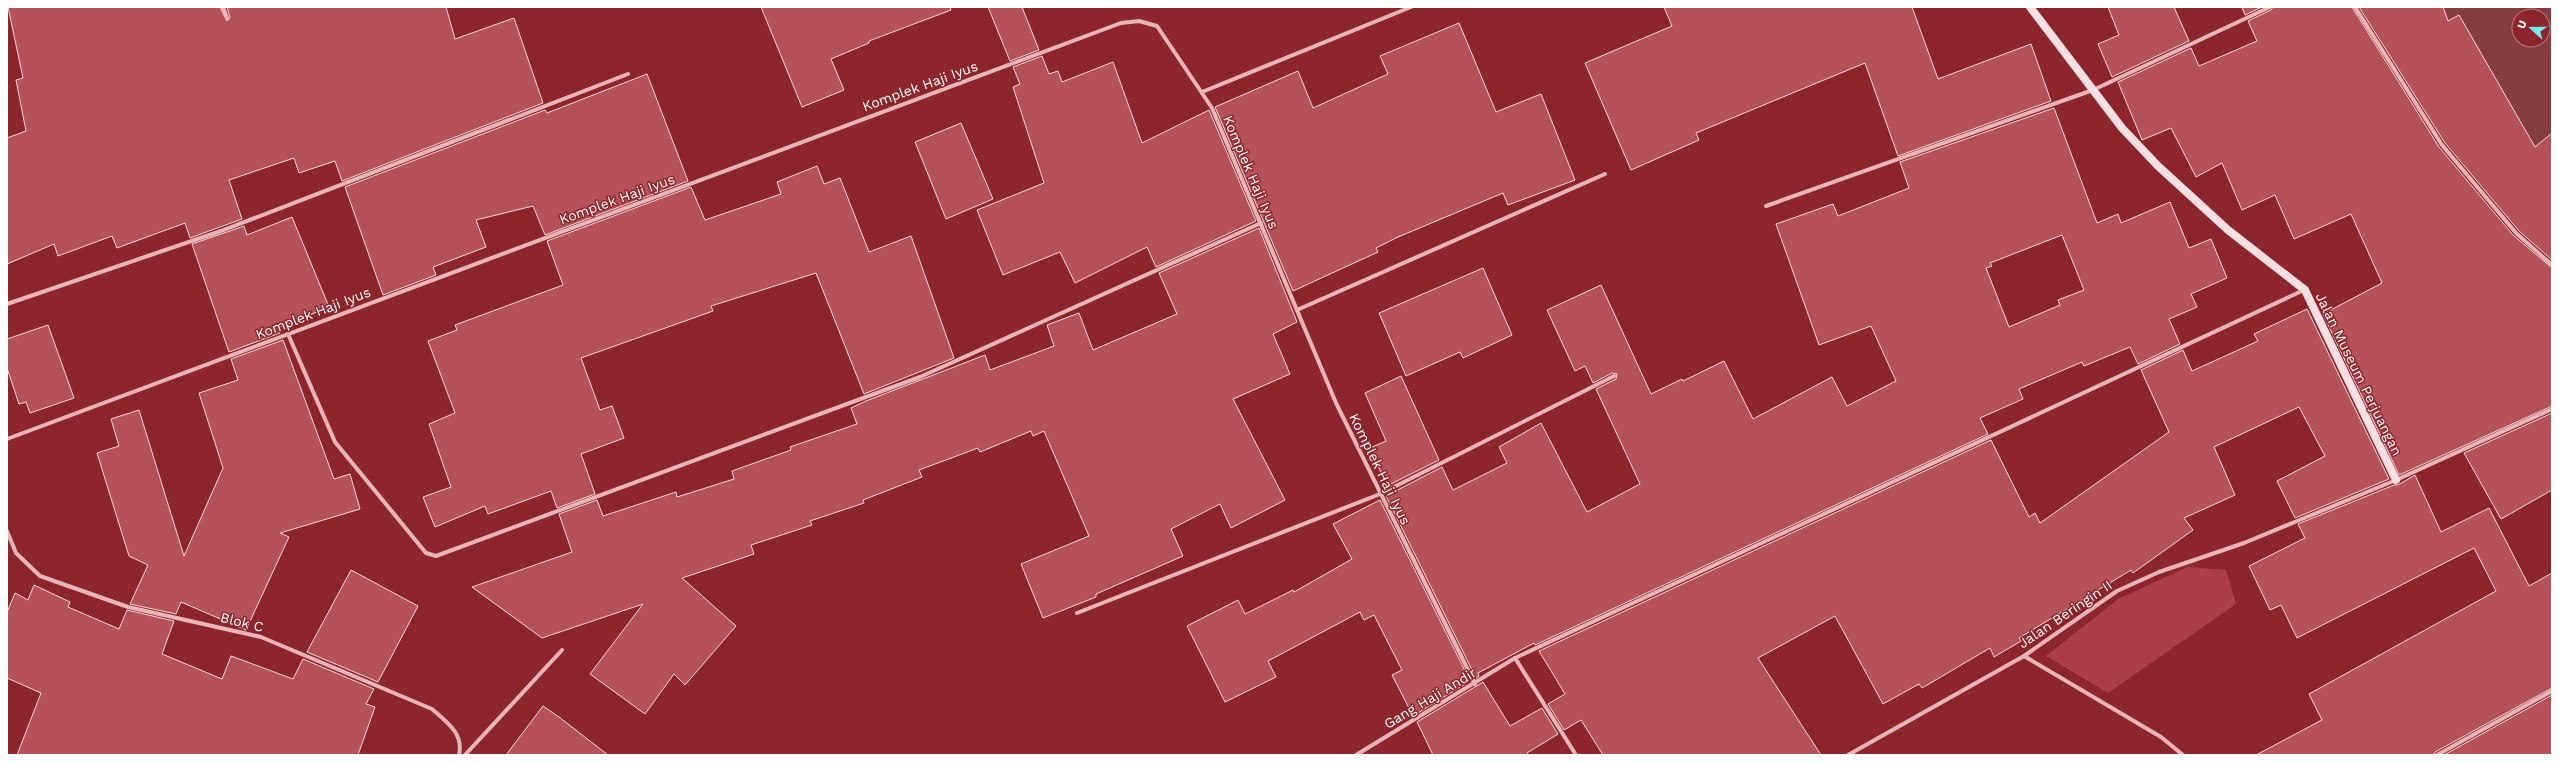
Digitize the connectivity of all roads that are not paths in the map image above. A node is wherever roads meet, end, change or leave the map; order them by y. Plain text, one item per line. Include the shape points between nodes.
1 (223, 7) edge
2 (1411, 7) edge
3 (2030, 7) edge
4 (2270, 7) edge
5 (2355, 7) edge
6 (226, 18) dead end
7 (628, 74) dead end
8 (2093, 90) junction
9 (1202, 92) junction
10 (1605, 174) dead end
11 (1766, 206) dead end
12 (1260, 223) junction
13 (2552, 265) edge
14 (2305, 290) junction
15 (7, 304) edge
16 (1297, 310) junction
17 (288, 334) junction
18 (1614, 376) dead end
19 (2552, 409) edge
20 (7, 439) edge
21 (2396, 480) junction
22 (1380, 494) junction
23 (7, 531) edge
24 (1077, 613) dead end
25 (562, 650) dead end
26 (2024, 656) junction
27 (1515, 658) junction
28 (1475, 684) junction
29 (2552, 691) edge
30 (459, 755) edge
31 (465, 755) edge
32 (1356, 755) edge
33 (1576, 755) edge
34 (1848, 755) edge
35 (2183, 755) edge
36 (2437, 755) edge

1 - 6 street
2 - 9 street
3 - 8 street, Jalan Museum Perjuangan
4 - 8 street
5 - 13 street via 2442,145 2516,233
7 - 15 street via 221,231
8 - 11 street
8 - 14 street, Jalan Museum Perjuangan via 2122,128 2158,166 2228,230
9 - 12 street, Komplek Haji Iyus via 1212,108
9 - 17 street, Komplek Haji Iyus via 1157,26 1139,21 1121,23
10 - 16 street
12 - 16 street, Komplek Haji Iyus
12 - 17 street via 920,377 436,556 426,553 335,442
14 - 21 street, Jalan Museum Perjuangan
14 - 27 street, Gang Haji Andir
16 - 22 street, Komplek Haji Iyus via 1336,403
17 - 20 street, Komplek Haji Iyus
18 - 22 street
19 - 21 street, Jalan Beringin II
21 - 26 street, Jalan Beringin II via 2244,543 2159,572 2117,591
22 - 24 street
22 - 28 street, Komplek Haji Iyus
23 - 30 street, Blok C via 16,553 40,576 128,607 261,637 432,709 453,727 461,745
25 - 31 street
26 - 34 street, Jalan Beringin II
26 - 35 street via 2161,737
27 - 28 street, Gang Haji Andir
27 - 33 street
28 - 32 street, Gang Haji Andir
29 - 36 street

